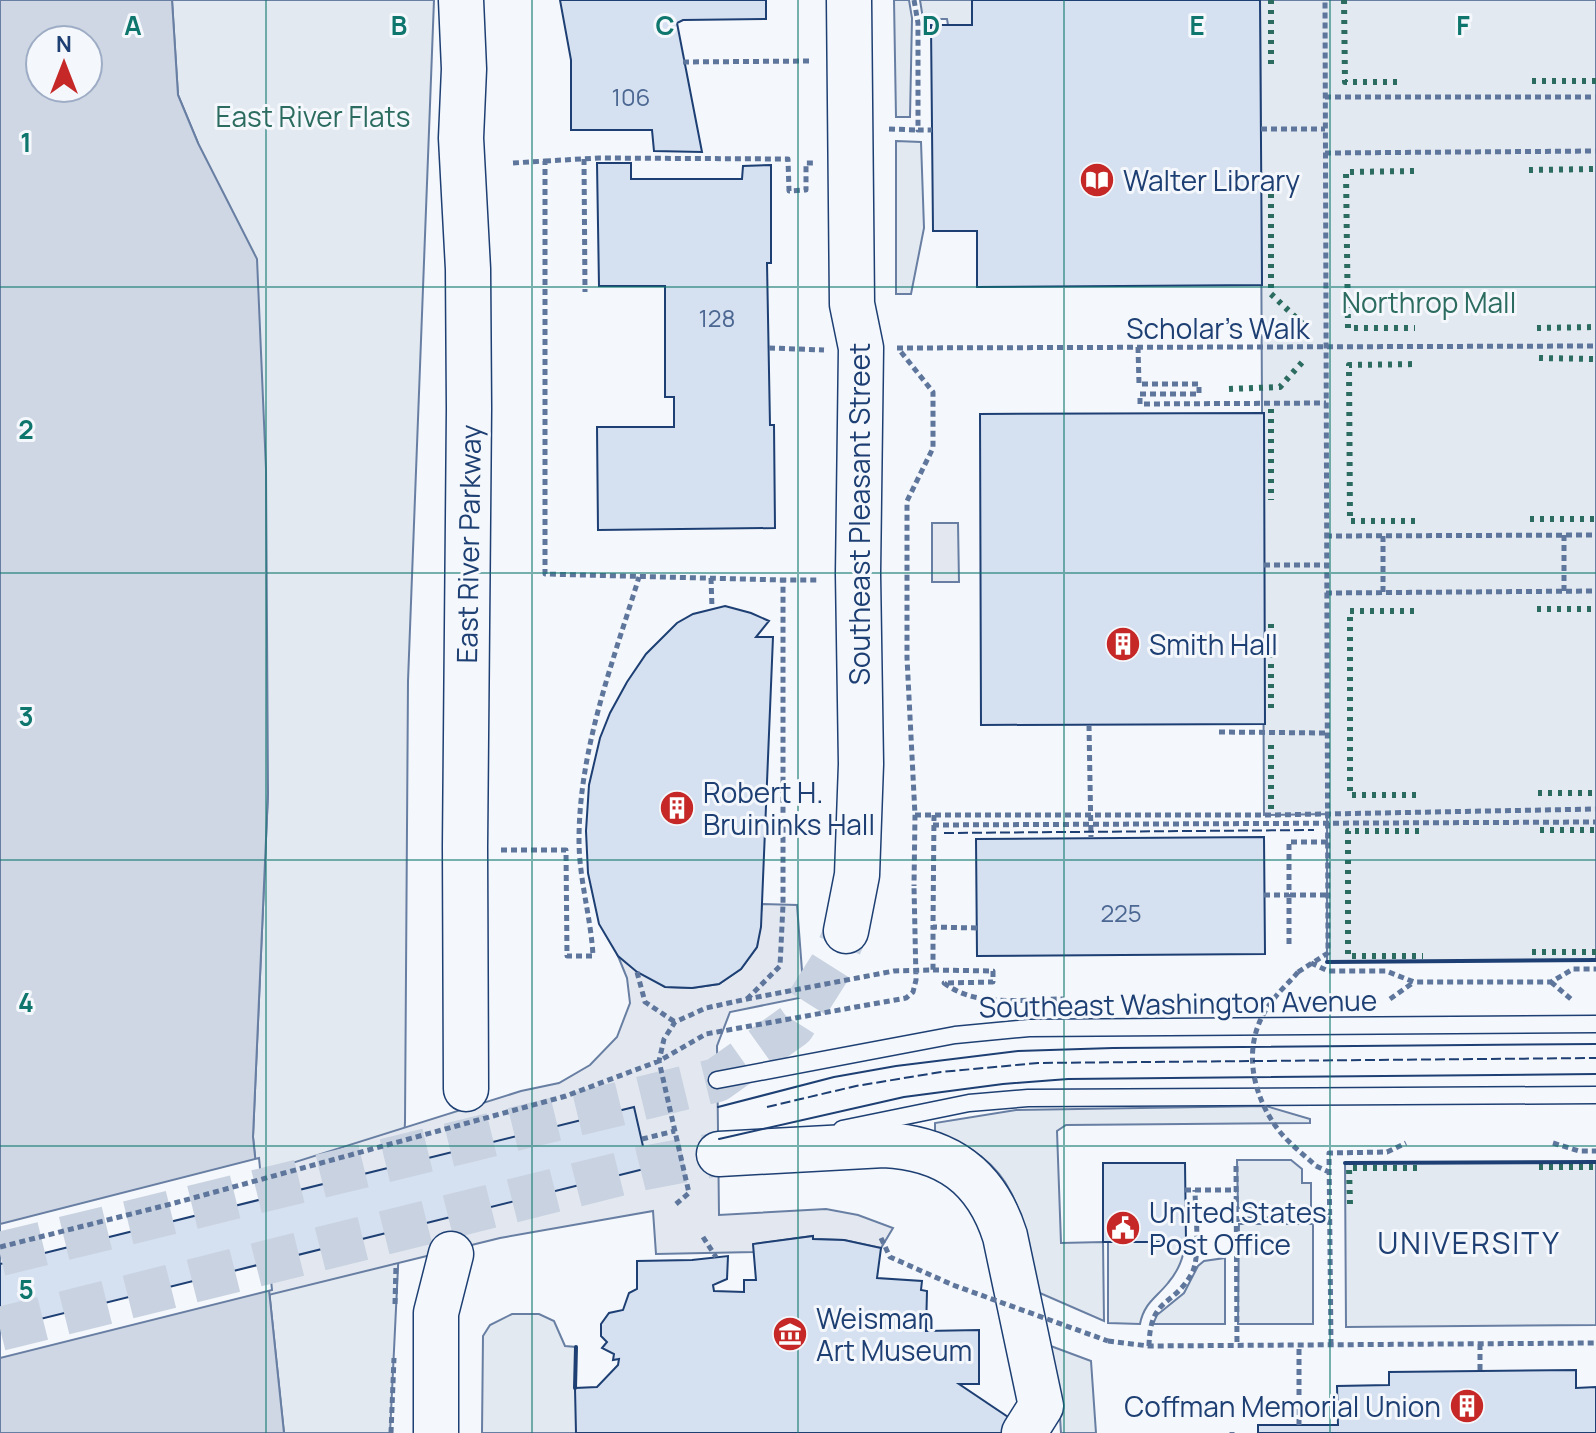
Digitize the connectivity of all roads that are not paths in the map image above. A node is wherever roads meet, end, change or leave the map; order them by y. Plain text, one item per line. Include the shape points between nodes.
1 (461, 0) edge
2 (849, 0) edge
3 (846, 931) tunnel mouth
4 (1596, 1024) edge
5 (717, 1080) dead end
6 (466, 1089) dead end
7 (1596, 1095) edge
8 (719, 1154) joint
9 (451, 1254) dead end
10 (436, 1433) edge
11 (1024, 1433) edge

1 - 6 street, East River Parkway via 469,394
2 - 3 street, Southeast Pleasant Street via 852,304 861,348 861,764 857,875
4 - 5 lane, Southeast Washington Avenue via 1029,1028 955,1035
7 - 8 lane via 1028,1098 969,1103
8 - 11 street via 884,1145 911,1147 961,1168 998,1212 1005,1236 1041,1406
9 - 10 street via 436,1313

